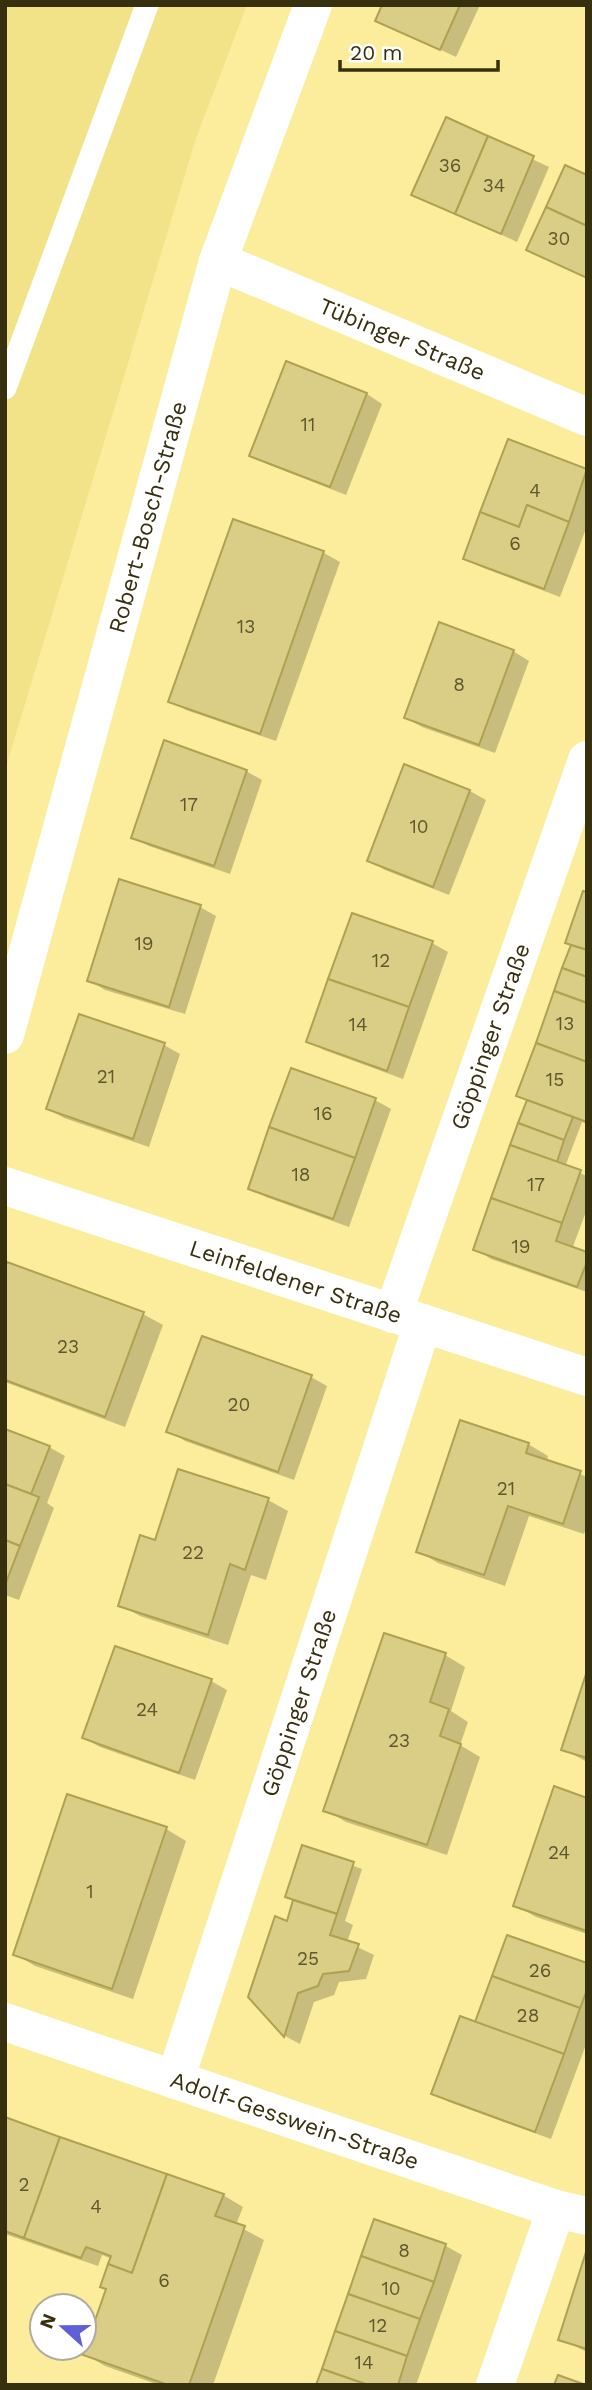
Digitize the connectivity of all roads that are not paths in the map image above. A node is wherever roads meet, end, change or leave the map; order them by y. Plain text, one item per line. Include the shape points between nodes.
1 (147, 5) edge
2 (313, 5) edge
3 (218, 261) junction
4 (5, 388) edge
5 (587, 417) edge
6 (587, 760) edge
7 (5, 1035) edge
8 (5, 1186) edge
9 (408, 1319) junction
10 (587, 1377) edge
11 (5, 2022) edge
12 (175, 2080) junction
13 (572, 2213) edge
14 (495, 2385) edge

1 - 4 lane
2 - 3 street, Robert-Bosch-Straße
3 - 5 street, Tübinger Straße
3 - 7 street, Robert-Bosch-Straße
6 - 9 street, Göppinger Straße
8 - 9 street, Leinfeldener Straße
9 - 10 street, Leinfeldener Straße
9 - 12 street, Göppinger Straße
11 - 12 street, Adolf-Gesswein-Straße
12 - 13 street, Adolf-Gesswein-Straße
13 - 14 street

